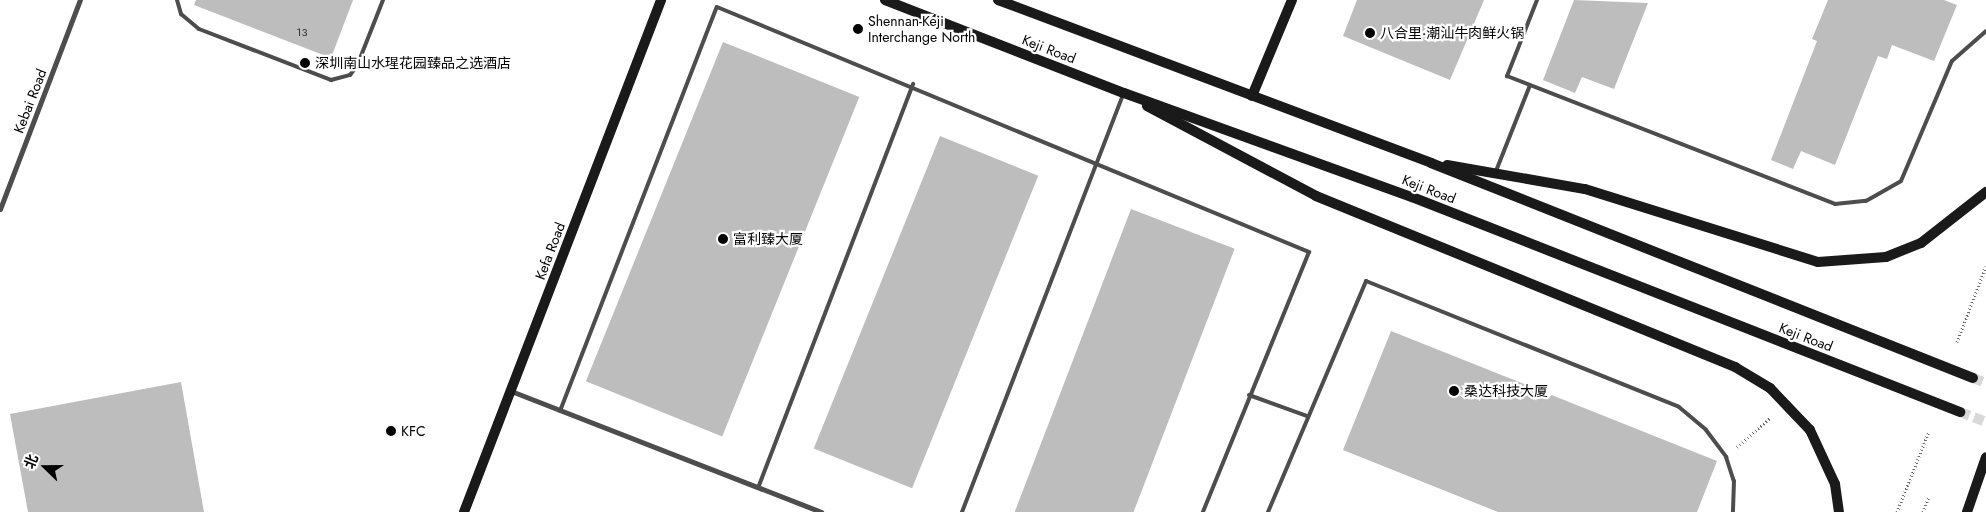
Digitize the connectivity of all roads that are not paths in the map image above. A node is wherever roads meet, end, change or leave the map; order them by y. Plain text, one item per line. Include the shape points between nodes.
1 (80, 0) edge
2 (177, 0) edge
3 (383, 0) edge
4 (661, 0) edge
5 (886, 0) edge
6 (998, 0) edge
7 (1292, 0) edge
8 (1537, 0) edge
9 (1986, 31) edge
10 (913, 84) junction
11 (1530, 85) junction
12 (1124, 93) junction
13 (1252, 96) junction
14 (1430, 162) junction
15 (1098, 165) junction
16 (1496, 171) junction
17 (1986, 192) edge
18 (0, 209) edge
19 (1972, 378) tunnel mouth
20 (511, 391) junction
21 (1250, 395) junction
22 (560, 411) junction
23 (1960, 412) tunnel mouth
24 (1307, 416) junction
25 (1986, 457) edge
26 (758, 488) junction
27 (464, 512) edge
28 (821, 512) edge
29 (962, 512) edge
30 (1203, 512) edge
31 (1268, 512) edge
32 (1733, 512) edge
33 (1839, 512) edge
34 (1966, 512) edge

1 - 18 street, Kebai Road
2 - 3 lane via 181,14 199,29 331,80 350,75 357,66
4 - 20 main road, Kefa Road
5 - 12 main road, Keji Road
6 - 13 main road, Keji Road
7 - 13 main road
8 - 11 lane via 1507,76
9 - 11 lane via 1952,61 1901,181 1866,201 1835,204 1806,194
10 - 15 lane
10 - 22 lane via 717,7
10 - 26 lane
11 - 16 lane
12 - 15 lane
12 - 23 main road, Keji Road via 1412,197
12 - 33 main road via 1316,196 1735,367 1788,402 1810,430 1831,475
13 - 14 main road, Keji Road
14 - 16 main road
14 - 19 main road, Keji Road
15 - 21 lane via 1310,252
15 - 29 lane
16 - 17 main road via 1585,189 1818,262 1886,257 1921,243
20 - 22 street
20 - 27 main road, Kefa Road
21 - 24 lane
21 - 30 lane
22 - 26 street
24 - 31 lane
24 - 32 lane via 1366,281 1679,407 1706,430 1726,457 1734,481
25 - 34 main road
26 - 28 street

